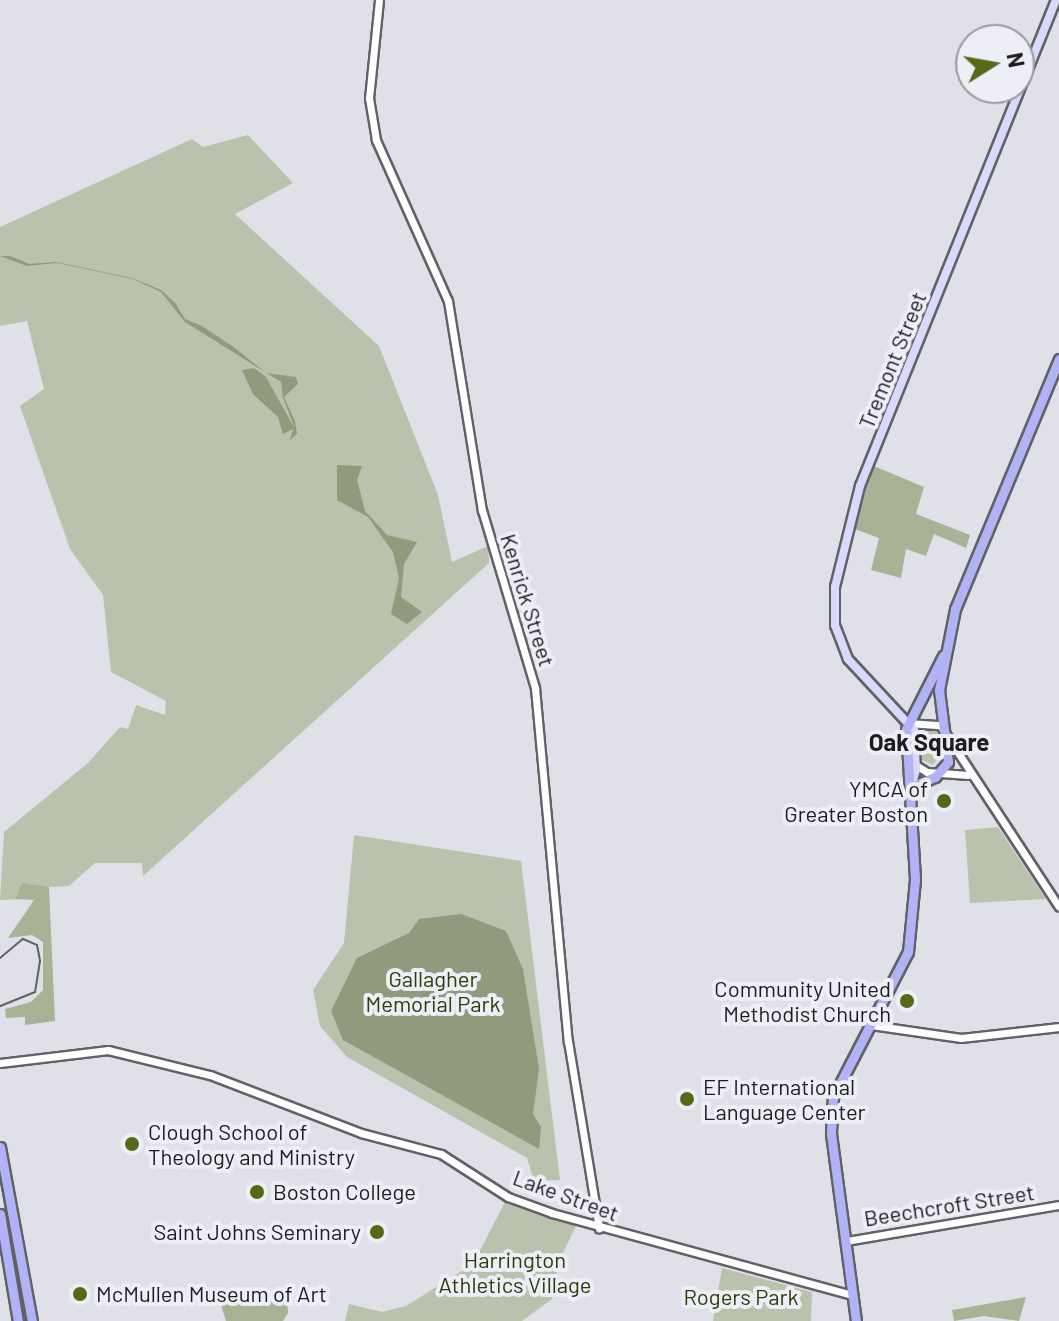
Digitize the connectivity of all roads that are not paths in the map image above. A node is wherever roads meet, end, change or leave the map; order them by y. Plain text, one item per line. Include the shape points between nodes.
1 (379, 0) edge
2 (1056, 0) edge
3 (1059, 359) edge
4 (943, 656) junction
5 (922, 701) junction
6 (940, 706) junction
7 (908, 723) junction
8 (948, 739) junction
9 (906, 747) junction
10 (917, 767) junction
11 (939, 774) junction
12 (968, 775) junction
13 (911, 787) junction
14 (1059, 907) edge
15 (871, 1025) junction
16 (1059, 1027) edge
17 (0, 1063) edge
18 (0, 1147) edge
19 (1059, 1205) edge
20 (0, 1214) edge
21 (599, 1228) junction
22 (846, 1241) junction
23 (852, 1295) junction
24 (18, 1321) edge
25 (32, 1321) edge
26 (856, 1321) edge

1 - 21 street, Kenrick Street via 369,98 376,140 448,301 482,510 535,688 568,1041
2 - 7 main road, Tremont Street via 860,486 835,587 834,618 845,653
3 - 4 main road via 971,564
4 - 5 main road
4 - 6 main road
5 - 6 main road via 934,698
5 - 7 main road
6 - 8 main road
7 - 8 street via 935,721
7 - 9 main road
7 - 10 main road
8 - 11 main road via 948,762
8 - 12 street
9 - 10 street
9 - 13 main road
10 - 11 street
10 - 13 main road
11 - 12 street
11 - 13 main road
12 - 14 street
13 - 15 main road via 911,936 903,968
15 - 16 street via 961,1038
15 - 22 main road via 833,1097
17 - 21 street, Lake Street via 108,1050 210,1075 361,1133 441,1154 508,1197
18 - 25 main road
19 - 22 street, Beechcroft Street
20 - 24 main road
21 - 23 street, Lake Street
22 - 23 main road
23 - 26 main road

